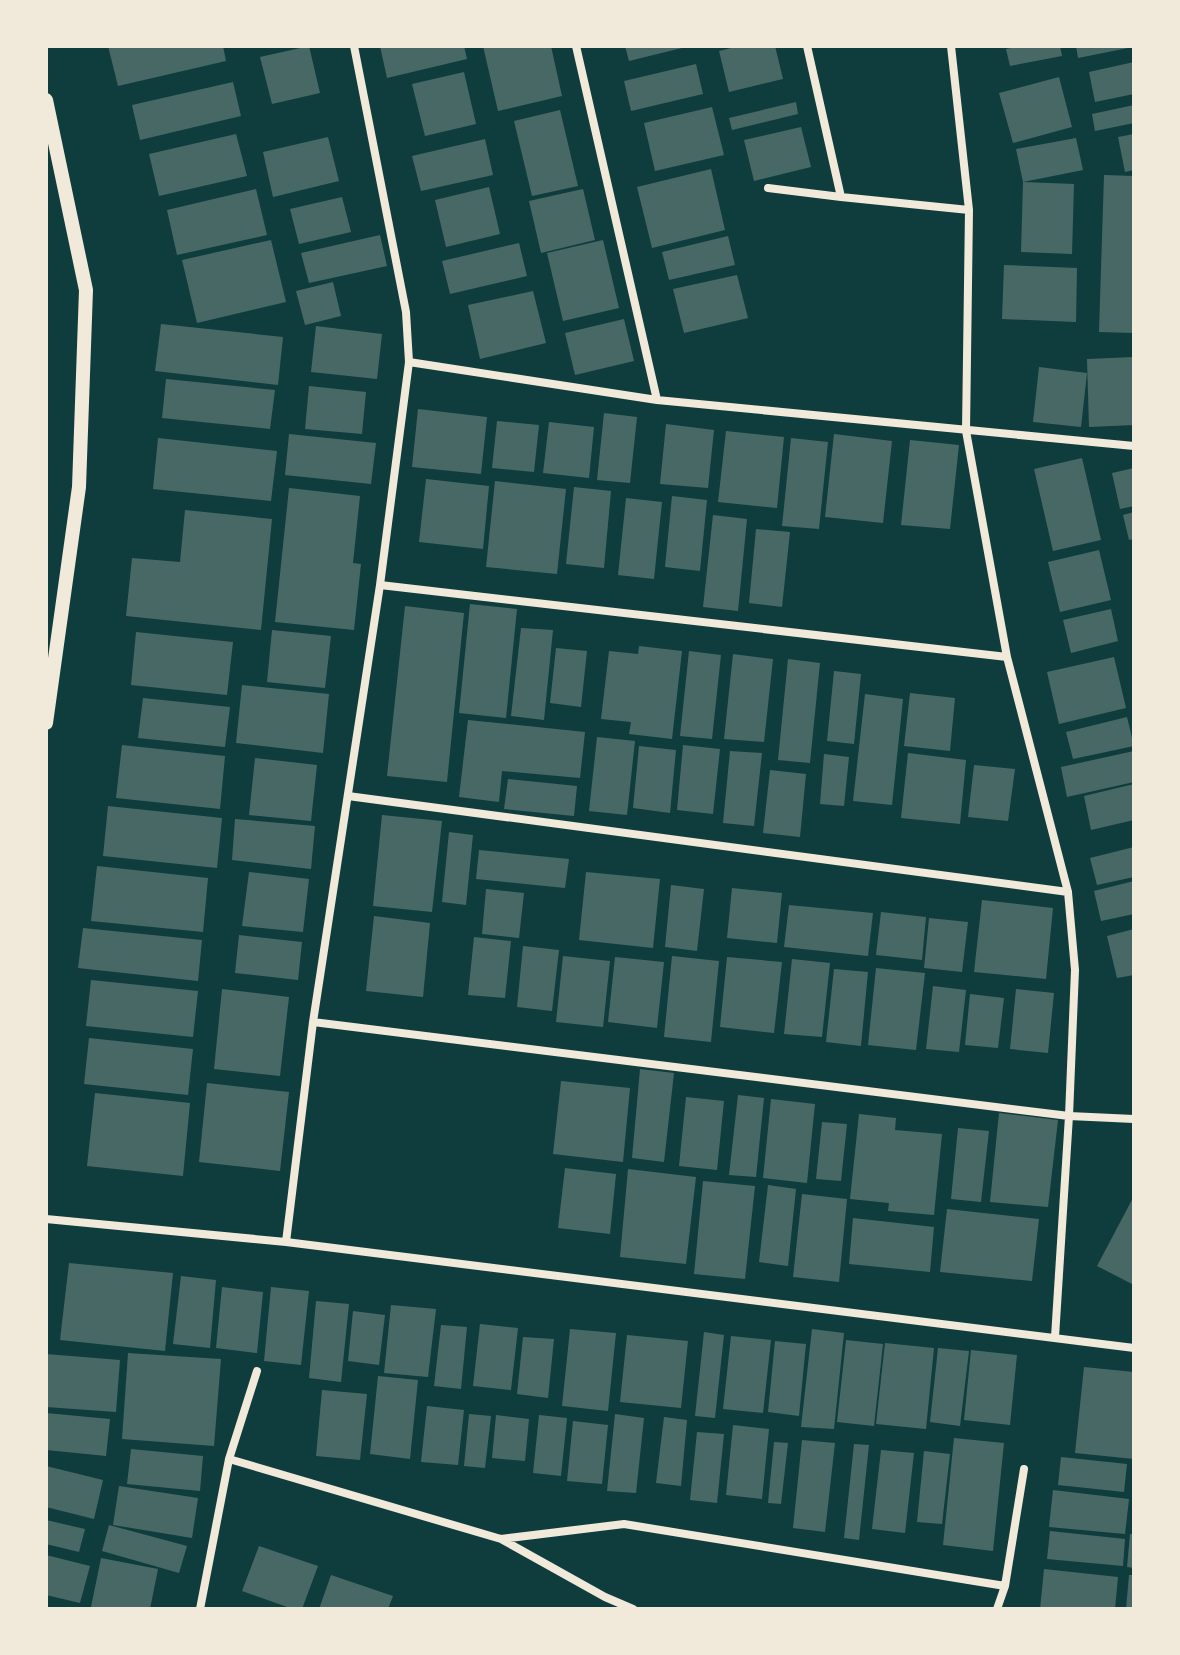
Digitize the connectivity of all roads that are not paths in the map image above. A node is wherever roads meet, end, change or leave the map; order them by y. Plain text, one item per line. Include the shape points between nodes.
1 (354, 46) edge
2 (576, 46) edge
3 (807, 46) edge
4 (951, 46) edge
5 (46, 100) edge
6 (768, 188) dead end
7 (841, 197) junction
8 (969, 210) junction
9 (409, 362) junction
10 (657, 400) junction
11 (966, 431) junction
12 (1134, 446) edge
13 (380, 585) junction
14 (1007, 657) junction
15 (46, 723) edge
16 (348, 796) junction
17 (1068, 892) junction
18 (313, 1022) junction
19 (1069, 1116) junction
20 (1134, 1119) edge
21 (46, 1219) edge
22 (286, 1242) junction
23 (1055, 1337) junction
24 (1134, 1348) edge
25 (257, 1371) dead end
26 (229, 1459) junction
27 (1024, 1469) dead end
28 (501, 1539) junction
29 (1005, 1586) junction
30 (200, 1609) edge
31 (633, 1609) edge
32 (997, 1609) edge

1 - 9 street via 406,312
2 - 10 street
3 - 7 street
4 - 8 street
5 - 15 street via 86,290 79,487
6 - 7 street
7 - 8 street
8 - 11 street
9 - 10 street
9 - 13 street
10 - 11 street
11 - 12 street
11 - 14 street
13 - 14 street
13 - 16 street
14 - 17 street
16 - 17 street
16 - 18 street
17 - 19 street via 1075,970
18 - 19 street
18 - 22 street
19 - 20 street
19 - 23 street
21 - 22 street
22 - 23 street
23 - 24 street
25 - 26 street
26 - 28 street
26 - 30 street
27 - 29 street
28 - 29 street via 624,1524
28 - 31 street
29 - 32 street

